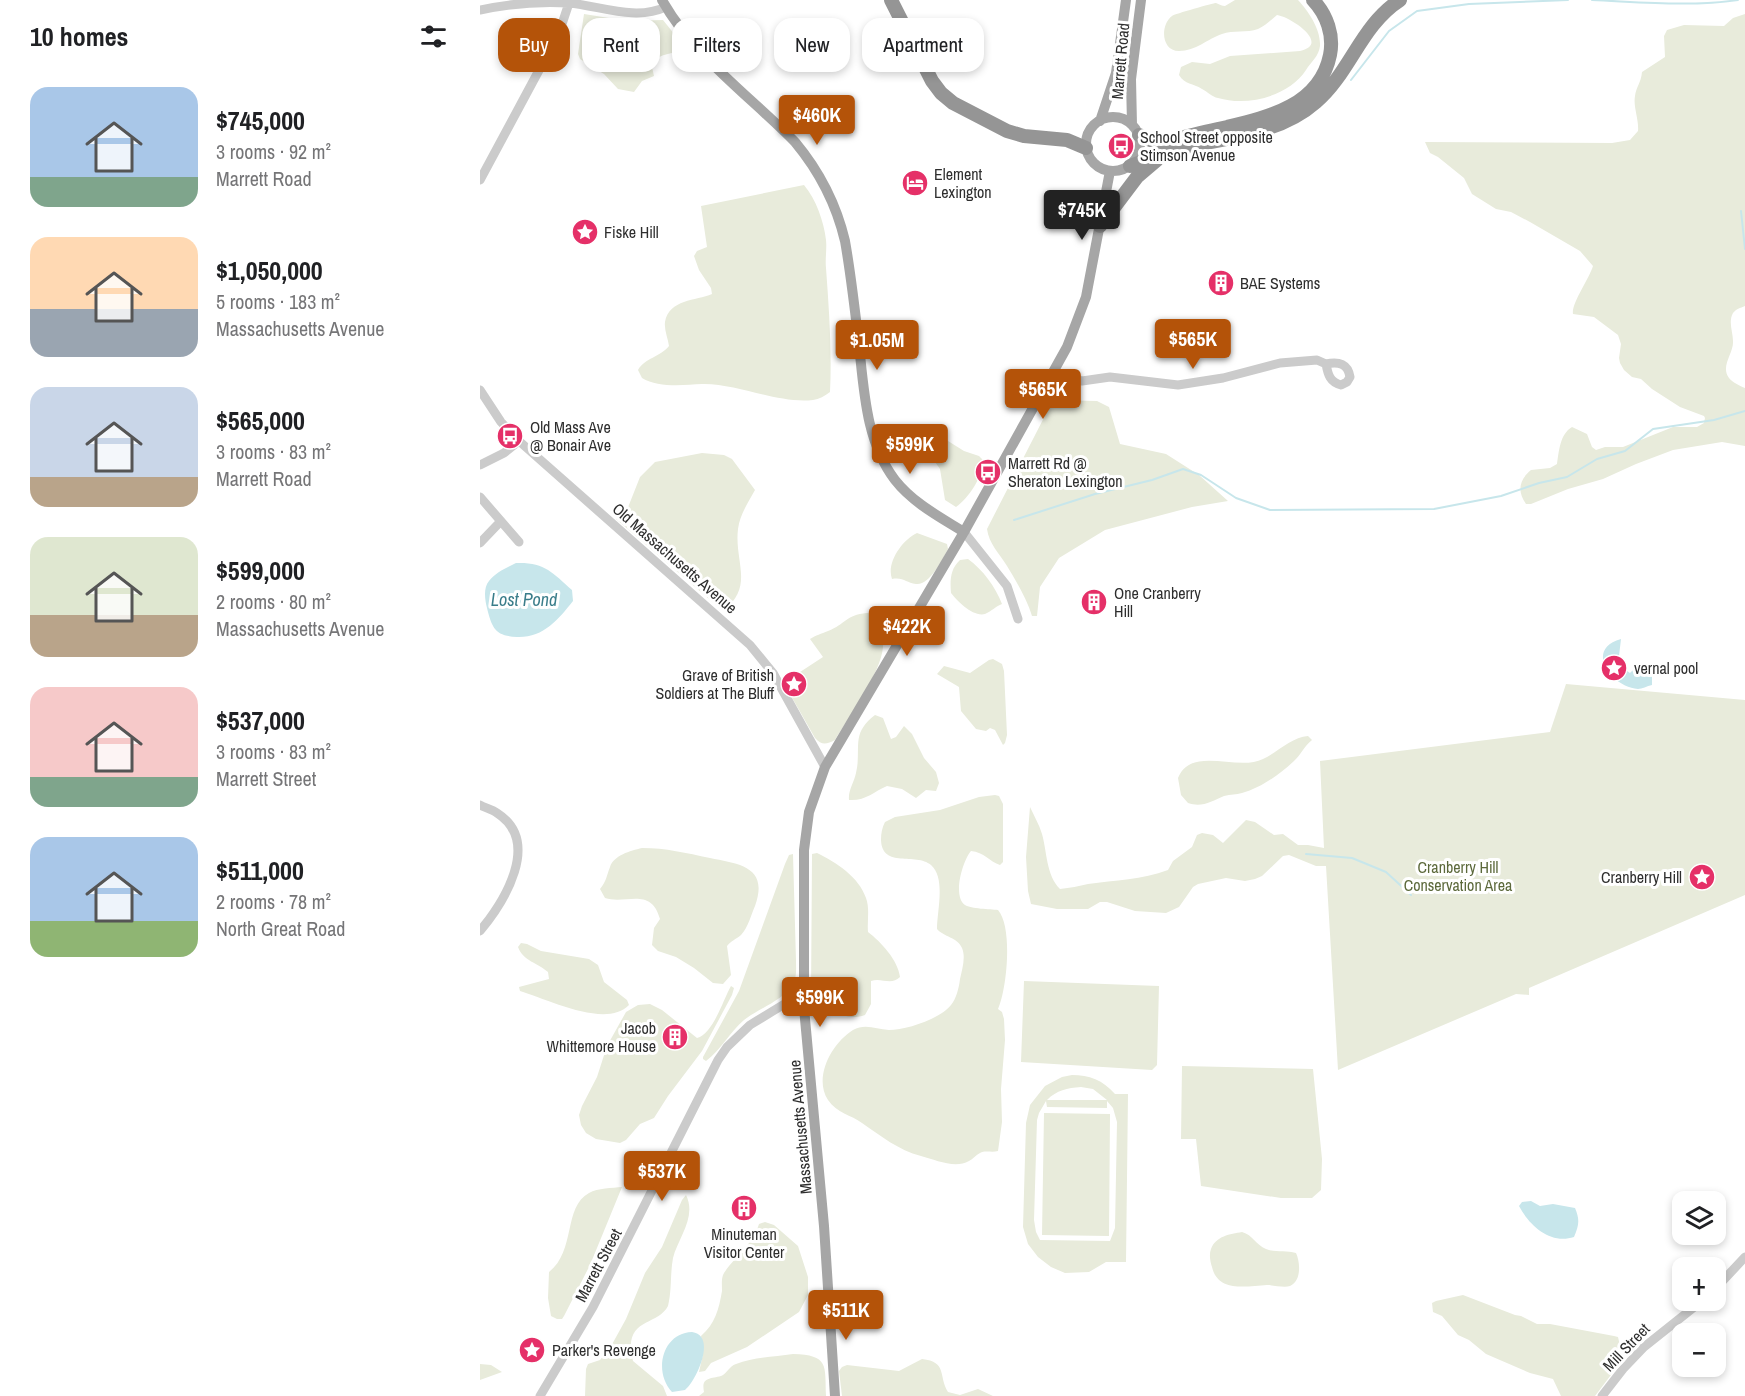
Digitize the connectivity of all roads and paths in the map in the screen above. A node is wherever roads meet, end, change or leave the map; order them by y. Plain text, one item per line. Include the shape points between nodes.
1 (891, 0) edge
2 (1314, 0) edge
3 (1400, 0) edge
4 (1125, 2) edge
5 (1141, 2) edge
6 (569, 3) junction
7 (664, 4) edge
8 (480, 10) edge
9 (1100, 121) junction
10 (1136, 130) junction
11 (1086, 148) junction
12 (1174, 151) junction
13 (1130, 166) junction
14 (1110, 171) junction
15 (480, 180) edge
16 (1100, 226) junction
17 (1326, 364) dead end
18 (1053, 375) junction
19 (480, 390) edge
20 (519, 441) junction
21 (480, 465) edge
22 (480, 497) edge
23 (501, 521) junction
24 (964, 532) junction
25 (519, 542) dead end
26 (480, 543) edge
27 (1018, 619) dead end
28 (825, 767) junction
29 (480, 805) edge
30 (480, 931) edge
31 (804, 992) junction
32 (783, 1006) junction
33 (804, 1008) junction
34 (1745, 1257) edge
35 (1726, 1277) edge
36 (1689, 1311) edge
37 (540, 1396) edge
38 (835, 1396) edge
39 (1602, 1396) edge

1 - 11 highway via 932,81 954,104 1007,131 1067,140
2 - 10 highway via 1328,24 1331,51 1322,78 1301,100 1265,118 1168,141 1153,141
3 - 12 highway via 1373,23 1330,88 1304,111 1269,128
4 - 9 main road, Marrett Road via 1116,73
5 - 10 main road, Marrett Road via 1131,79
6 - 7 street via 635,13 652,12
6 - 8 street via 524,3
6 - 15 street via 559,33
7 - 24 main road via 700,51 795,142 827,187 845,240 875,444 903,489
9 - 10 main road via 1117,117
9 - 11 main road via 1089,133
10 - 13 main road via 1141,142
11 - 14 main road via 1093,162
12 - 13 highway
12 - 16 highway via 1141,172
13 - 14 main road
14 - 16 main road
16 - 18 main road via 1086,297
17 - 18 street via 1317,360 1280,363 1178,385 1110,377 1082,381
18 - 24 main road
19 - 20 street, Old Massachusetts Avenue
20 - 21 street
20 - 28 street, Old Massachusetts Avenue via 750,645 773,673
22 - 23 street
23 - 25 street
23 - 26 street
24 - 27 street via 1007,586
24 - 28 main road, Massachusetts Avenue
28 - 31 main road, Massachusetts Avenue via 809,812 805,839
29 - 30 street via 508,822 518,855 503,900
31 - 32 street, Marrett Street
31 - 33 main road, Massachusetts Avenue
32 - 33 street
32 - 37 street, Marrett Street via 750,1024 713,1067 623,1250
33 - 38 main road, Massachusetts Avenue
34 - 35 street
36 - 39 street, Mill Street via 1644,1347

